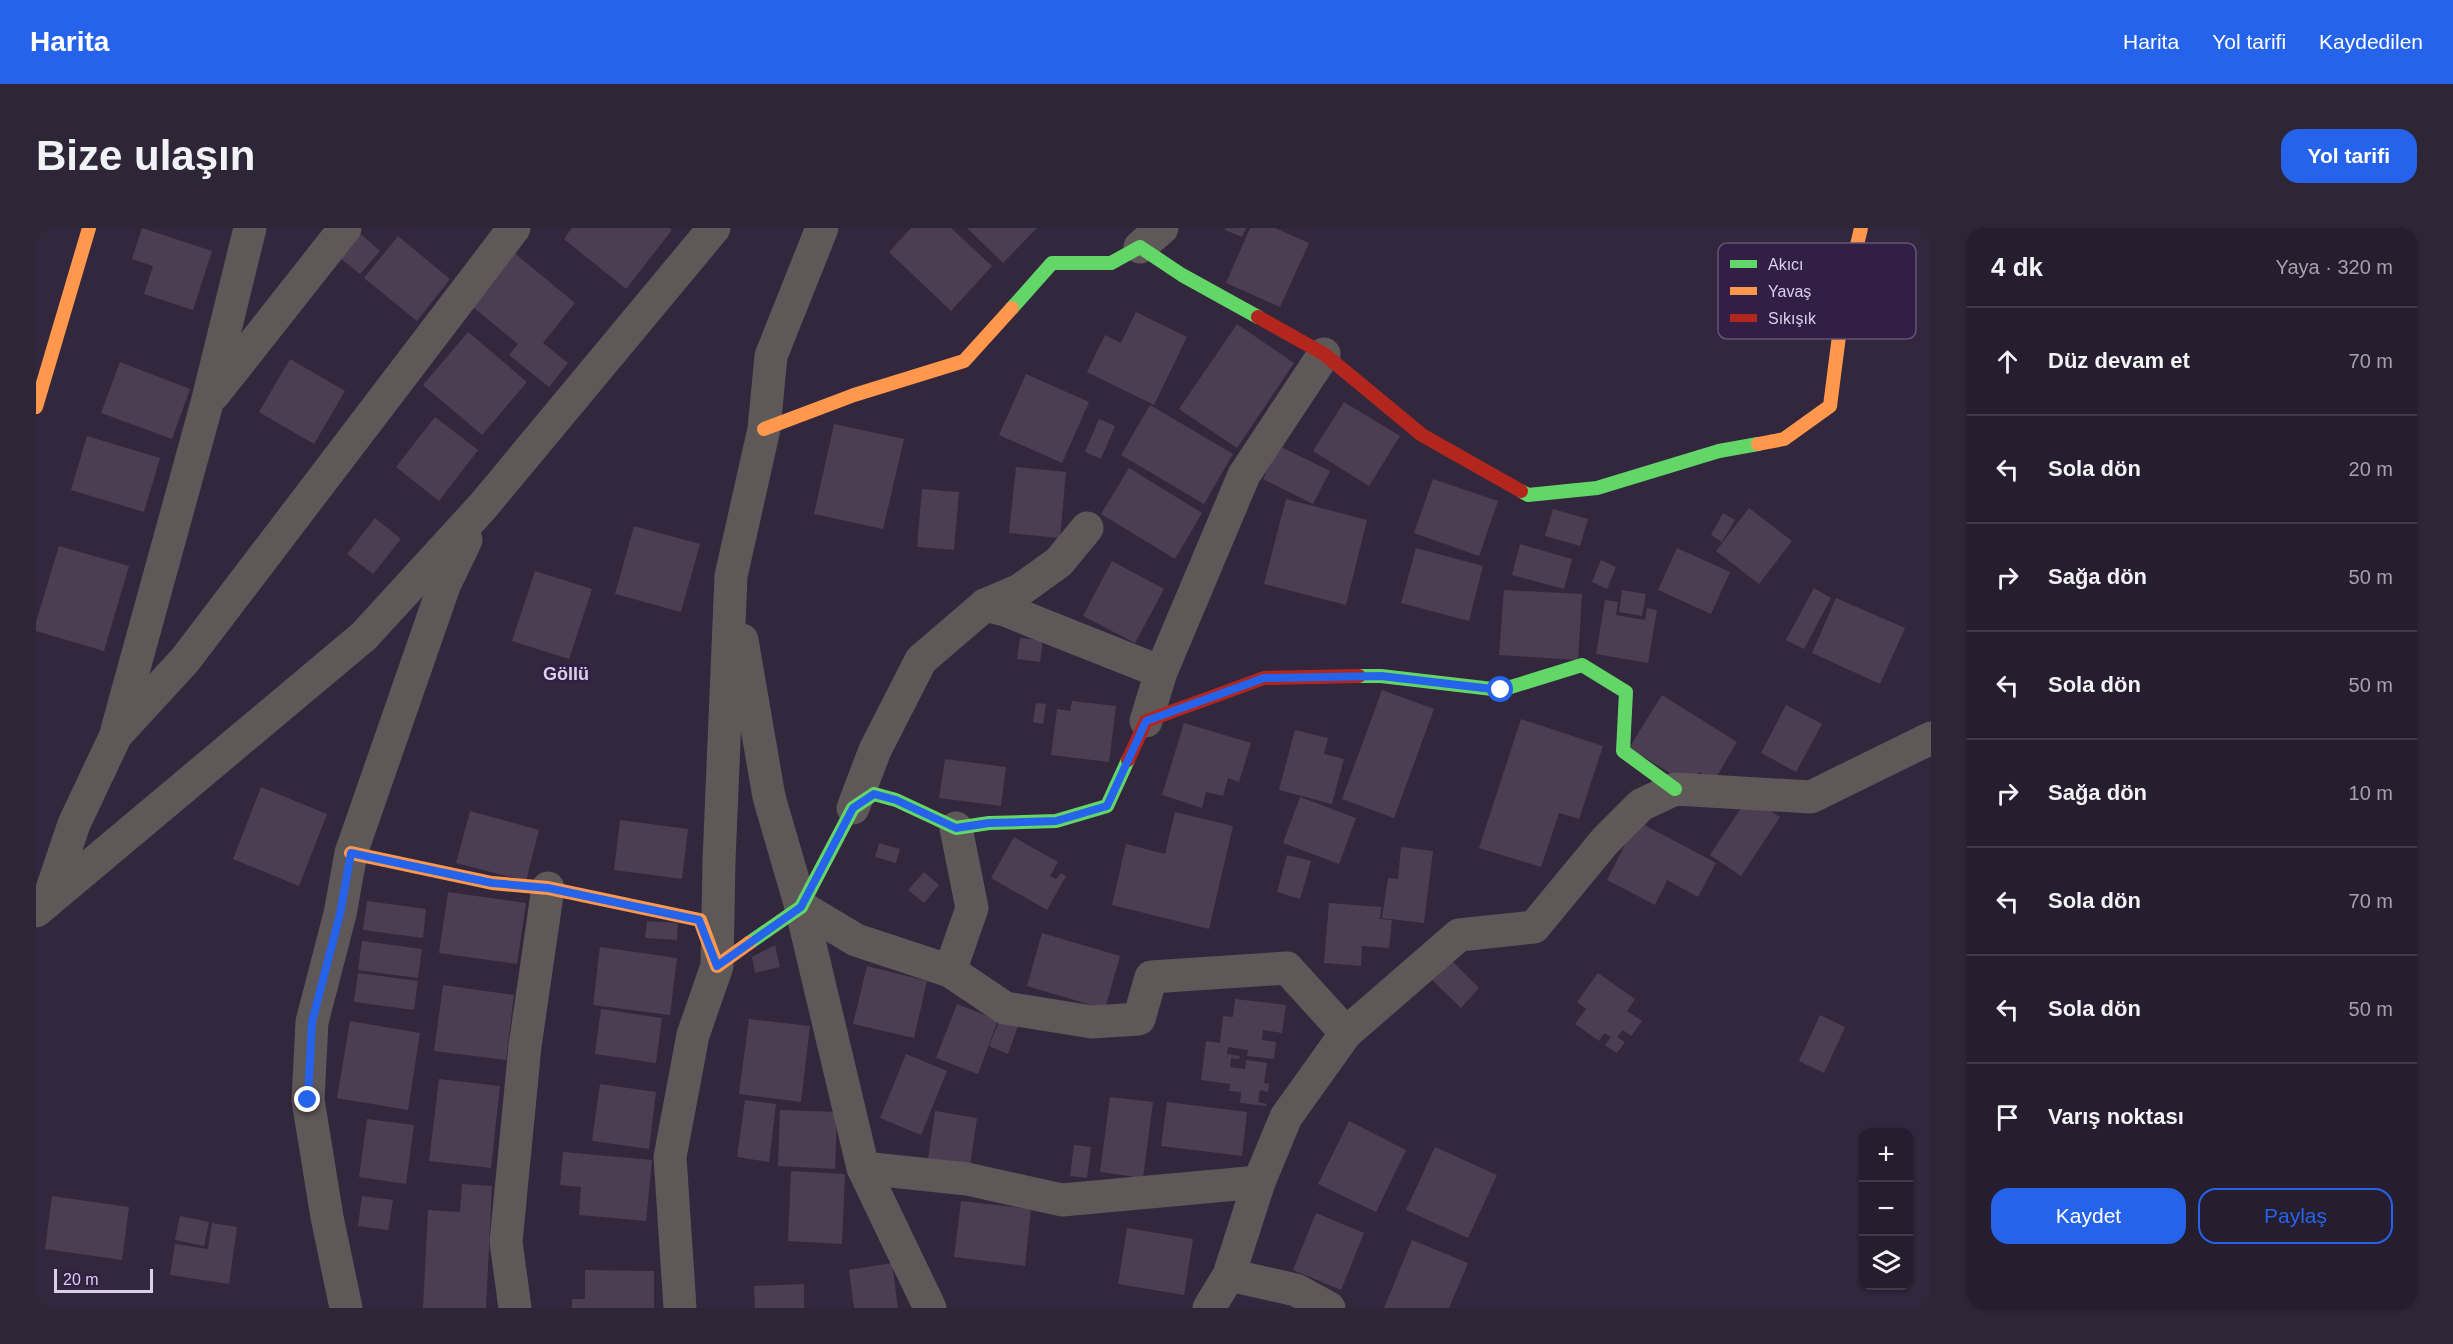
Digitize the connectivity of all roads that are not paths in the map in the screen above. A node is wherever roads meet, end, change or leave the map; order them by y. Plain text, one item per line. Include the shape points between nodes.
1 (89, 228) edge
2 (250, 228) edge
3 (345, 228) edge
4 (514, 228) edge
5 (714, 228) edge
6 (822, 228) edge
7 (1861, 228) edge
8 (1151, 238) edge
9 (1857, 243) edge
10 (1839, 339) edge
11 (1324, 354) junction
12 (207, 402) junction
13 (36, 407) edge
14 (764, 429) junction
15 (483, 506) junction
16 (1087, 528) dead end
17 (731, 576) junction
18 (985, 605) junction
19 (1161, 672) junction
20 (1146, 721) junction
21 (116, 735) junction
22 (1931, 738) edge
23 (1675, 789) junction
24 (853, 808) junction
25 (956, 828) junction
26 (351, 853) junction
27 (548, 888) junction
28 (42, 907) edge
29 (801, 907) junction
30 (717, 966) junction
31 (950, 971) junction
32 (1346, 1033) junction
33 (863, 1168) junction
34 (1259, 1182) junction
35 (1229, 1275) junction
36 (346, 1308) edge
37 (515, 1308) edge
38 (680, 1308) edge
39 (930, 1308) edge
40 (1209, 1308) edge
41 (1329, 1308) edge

1 - 13 street
2 - 12 street
3 - 12 street
4 - 21 street via 185,660
5 - 15 street
6 - 14 street via 771,356
7 - 9 street
8 - 11 street via 1182,275
8 - 14 street via 1111,263 1052,263 964,361 854,395
10 - 11 street via 1830,406 1784,439 1719,451 1597,488 1528,495 1422,435
11 - 19 street via 1244,475
12 - 21 street
14 - 17 street
15 - 26 street via 444,586
15 - 28 street via 364,636
16 - 18 street via 1059,562 1020,590
17 - 29 street via 769,797
17 - 30 street
18 - 19 street
18 - 24 street via 921,660 875,750
19 - 20 street
20 - 23 street via 1264,678 1381,676 1501,690 1582,665 1626,692 1623,751
20 - 25 street via 1107,806 1056,821
21 - 28 street via 74,824
22 - 23 street via 1811,797
23 - 32 street via 1641,805 1605,841 1534,927 1459,935
24 - 25 street via 874,794
24 - 29 street
25 - 31 street via 972,908
26 - 27 street via 492,883
26 - 36 street via 312,1022 308,1100
27 - 30 street via 699,920
27 - 37 street via 525,1046 506,1242
29 - 30 street
29 - 31 street via 856,940
29 - 33 street
30 - 38 street via 693,1035 670,1158
31 - 32 street via 1005,1008 1092,1022 1139,1019 1151,977 1287,968
32 - 34 street via 1286,1117
33 - 34 street via 967,1179 1062,1200
33 - 39 street
34 - 35 street
35 - 40 street
35 - 41 street via 1296,1290

